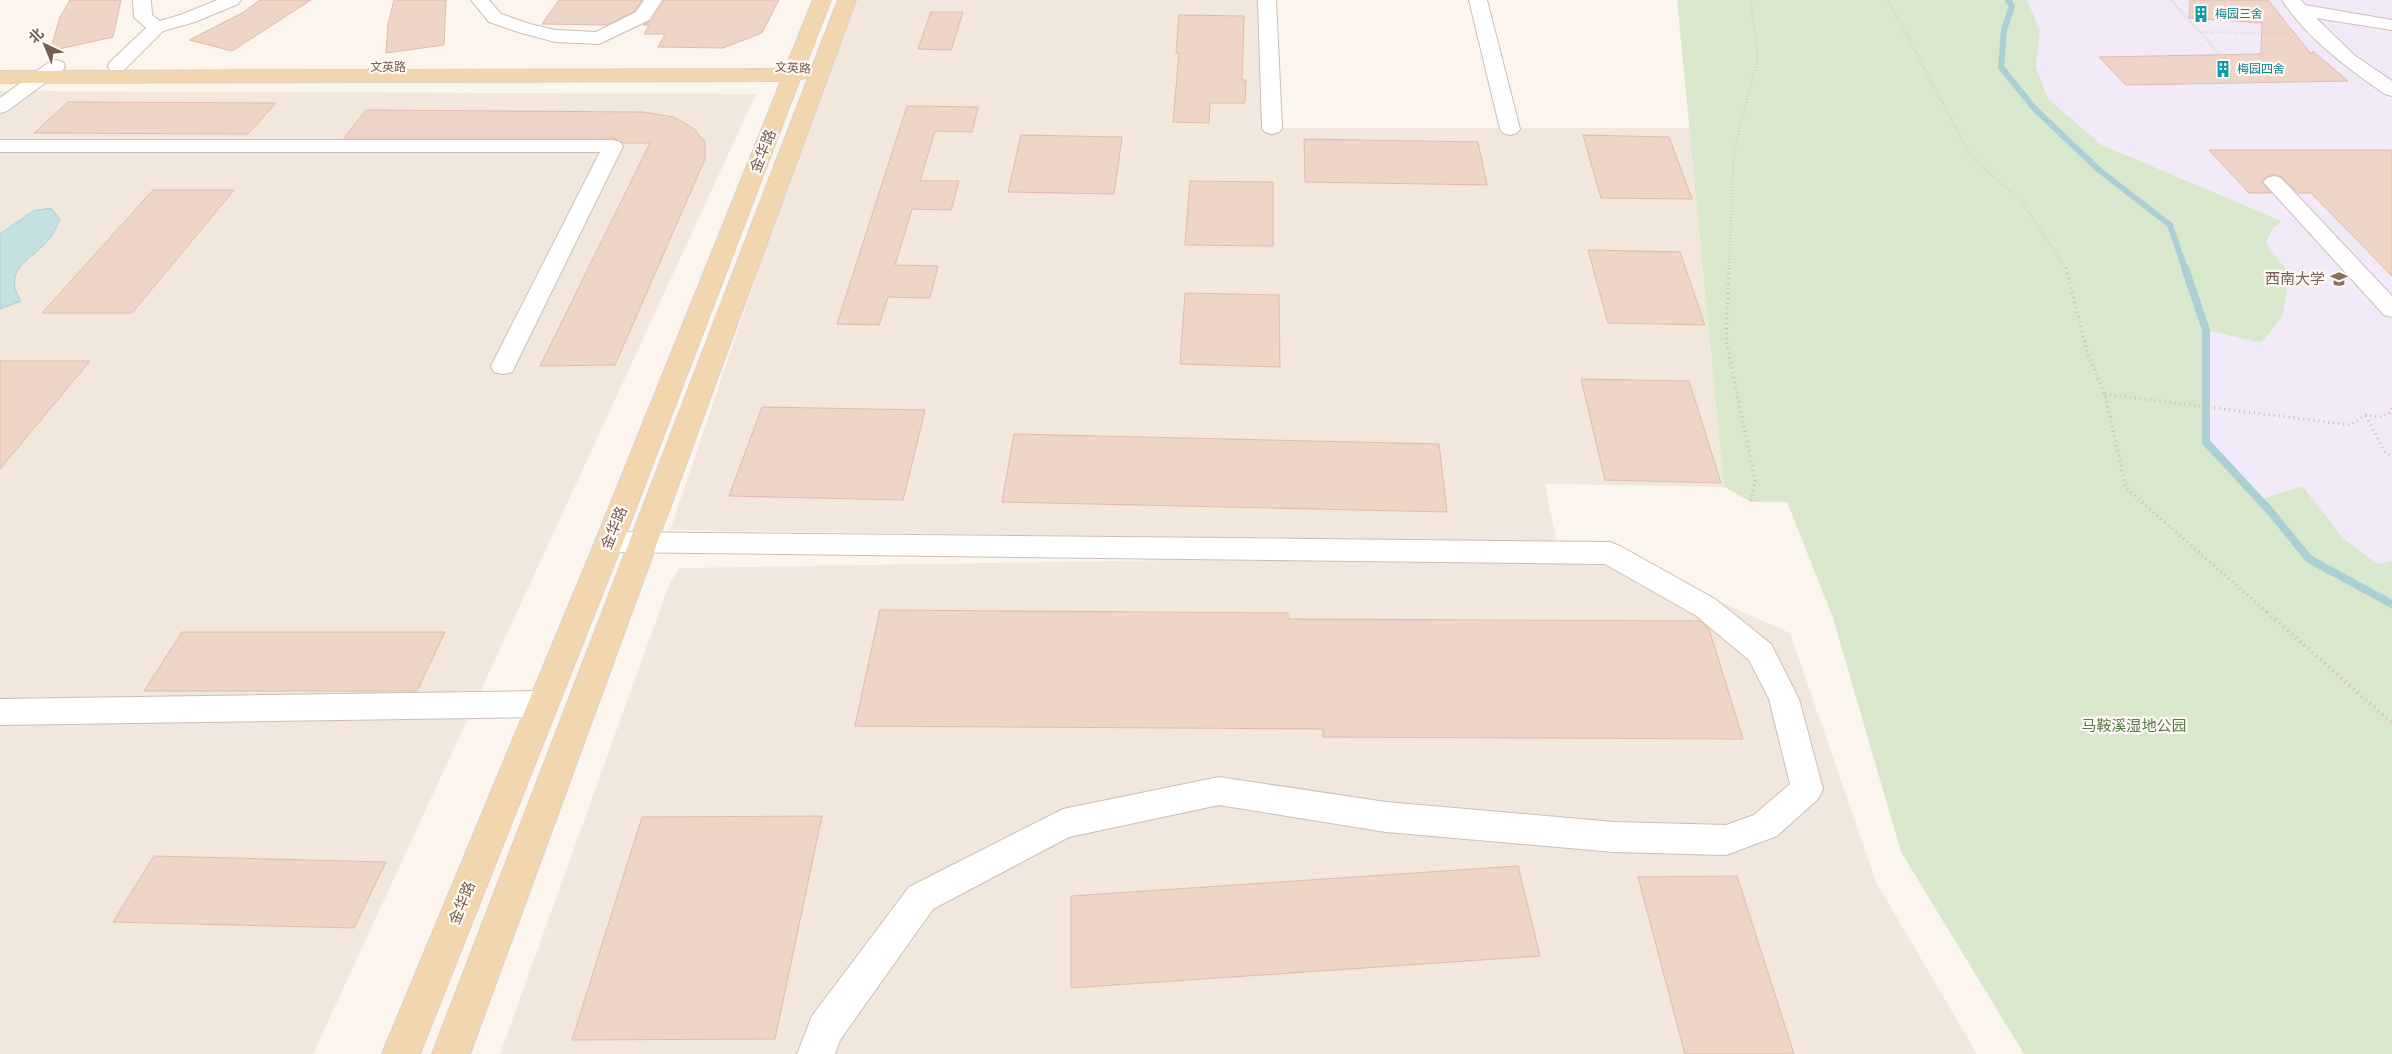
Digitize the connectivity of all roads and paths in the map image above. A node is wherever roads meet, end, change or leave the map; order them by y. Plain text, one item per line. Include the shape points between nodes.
1 (142, 0) edge
2 (232, 0) edge
3 (480, 0) edge
4 (653, 0) edge
5 (822, 0) edge
6 (847, 0) edge
7 (1267, 0) edge
8 (1478, 0) edge
9 (1751, 0) edge
10 (1888, 0) edge
11 (2172, 0) edge
12 (2295, 4) edge
13 (2392, 25) edge
14 (157, 27) junction
15 (2198, 32) junction
16 (2320, 34) junction
17 (2220, 54) dead end
18 (0, 65) edge
19 (117, 66) junction
20 (804, 70) junction
21 (48, 72) junction
22 (0, 77) edge
23 (2392, 90) edge
24 (0, 107) edge
25 (1272, 128) dead end
26 (1510, 129) dead end
27 (0, 146) edge
28 (2274, 182) dead end
29 (2392, 310) edge
30 (503, 366) dead end
31 (2105, 394) junction
32 (2392, 406) edge
33 (2366, 415) junction
34 (2392, 457) edge
35 (1751, 502) dead end
36 (609, 542) junction
37 (644, 542) junction
38 (542, 704) junction
39 (0, 712) edge
40 (2392, 723) edge
41 (401, 1054) edge
42 (451, 1054) edge
43 (816, 1054) edge

1 - 14 street via 143,16
2 - 14 street
3 - 4 street via 495,18 524,28 555,36 599,38 643,16
5 - 20 main road, 金华路
6 - 20 main road, 金华路
7 - 25 street
8 - 26 street
9 - 35 path via 1758,57 1734,150 1726,340 1755,480
10 - 31 path via 1970,155 2022,202 2069,272 2088,355
11 - 15 path
12 - 13 street via 2341,18
12 - 16 street
14 - 19 street
15 - 16 path
15 - 17 path
16 - 23 street via 2347,59
18 - 21 main road, 文英路
19 - 20 main road, 文英路
19 - 21 main road, 文英路
20 - 21 main road, 文英路
20 - 36 main road, 金华路
20 - 37 main road, 金华路
21 - 22 main road, 文英路
21 - 24 street
27 - 30 street via 613,146
28 - 29 street
31 - 33 path via 2350,426
31 - 40 path via 2126,488
32 - 33 path via 2390,414 2380,417
33 - 34 path via 2384,451
36 - 37 street
36 - 38 main road, 金华路
37 - 42 main road, 金华路
37 - 43 street via 1610,553 1705,607 1760,652 1784,699 1807,789 1765,826 1726,840 1614,836 1386,817 1218,791 1063,824 920,898 824,1029
38 - 39 street
38 - 41 main road, 金华路

